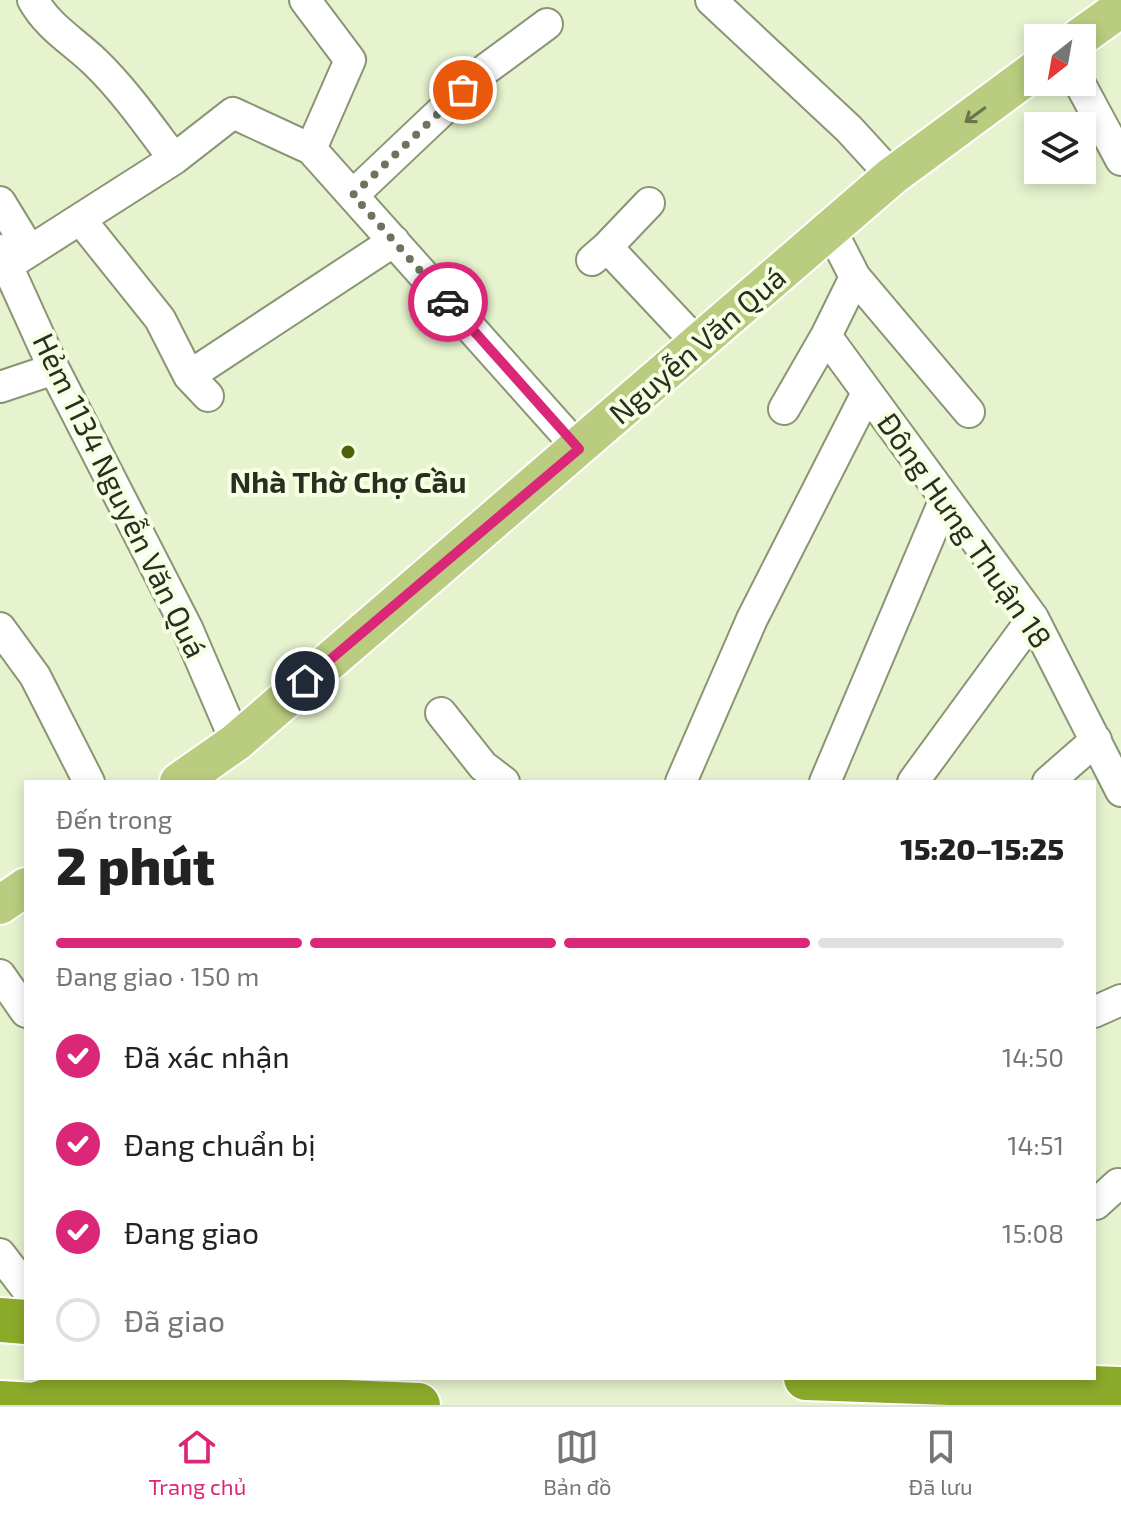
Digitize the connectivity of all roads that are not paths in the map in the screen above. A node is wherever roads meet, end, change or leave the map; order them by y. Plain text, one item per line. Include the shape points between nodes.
1 (33, 0) edge
2 (714, 1) edge
3 (316, 4) edge
4 (1121, 8) edge
5 (547, 24) dead end
6 (1096, 26) edge
7 (1024, 78) edge
8 (1087, 96) edge
9 (311, 149) junction
10 (174, 159) junction
11 (1121, 160) edge
12 (892, 176) junction
13 (353, 195) junction
14 (0, 202) edge
15 (649, 203) dead end
16 (80, 219) junction
17 (831, 230) junction
18 (394, 241) junction
19 (13, 256) edge
20 (855, 277) junction
21 (826, 336) junction
22 (699, 345) junction
23 (54, 369) junction
24 (0, 387) edge
25 (867, 393) junction
26 (784, 409) dead end
27 (969, 412) dead end
28 (579, 449) junction
29 (945, 499) junction
30 (1033, 618) junction
31 (0, 628) edge
32 (441, 713) dead end
33 (1096, 740) junction
34 (236, 742) junction
35 (88, 780) edge
36 (183, 780) edge
37 (501, 780) edge
38 (682, 780) edge
39 (826, 780) edge
40 (914, 780) edge
41 (1050, 780) edge
42 (1121, 791) edge
43 (24, 888) edge
44 (0, 905) edge
45 (0, 975) edge
46 (1121, 1000) edge
47 (24, 1009) edge
48 (1096, 1011) edge
49 (0, 1254) edge
50 (24, 1285) edge
51 (0, 1320) edge
52 (24, 1322) edge
53 (0, 1332) edge
54 (24, 1333) edge
55 (1096, 1365) edge
56 (1121, 1366) edge
57 (863, 1380) edge
58 (1121, 1389) edge
59 (0, 1403) edge
60 (418, 1405) edge

1 - 10 street via 65,40 127,97
2 - 12 street
3 - 9 street via 350,60
4 - 6 main road
5 - 13 street via 486,69
7 -> 12 main road, Nguyễn Văn Quá
8 - 11 street
9 - 10 street via 233,113
9 - 13 street
10 - 16 street
12 - 17 main road, Nguyễn Văn Quá
13 - 18 street
14 - 19 street, Hẻm 1134 Nguyễn Văn Quá
15 - 22 street via 599,254
16 - 18 street via 160,319 198,386
16 - 19 street
17 - 20 street
17 - 22 main road, Nguyễn Văn Quá
18 - 28 street
19 - 23 street, Hẻm 1134 Nguyễn Văn Quá
20 - 21 street
20 - 27 street
21 - 25 street, Đông Hưng Thuận 18
21 - 26 street
22 - 28 main road, Nguyễn Văn Quá
23 - 24 street
23 - 34 street, Hẻm 1134 Nguyễn Văn Quá via 187,628
25 - 29 street, Đông Hưng Thuận 18
25 - 38 street via 752,619
28 - 34 main road, Nguyễn Văn Quá
29 - 30 street, Đông Hưng Thuận 18
29 - 39 street
30 - 33 street, Đông Hưng Thuận 18
30 - 40 street
31 - 35 street via 35,676
32 - 37 street via 483,766
33 - 41 street
33 - 42 street, Đông Hưng Thuận 18
34 - 36 main road, Nguyễn Văn Quá
43 - 44 main road
45 - 47 street
46 - 48 street
49 - 50 street
51 - 52 highway
53 - 54 highway
55 - 56 highway
57 - 58 highway
59 - 60 highway via 35,1405 75,1391

